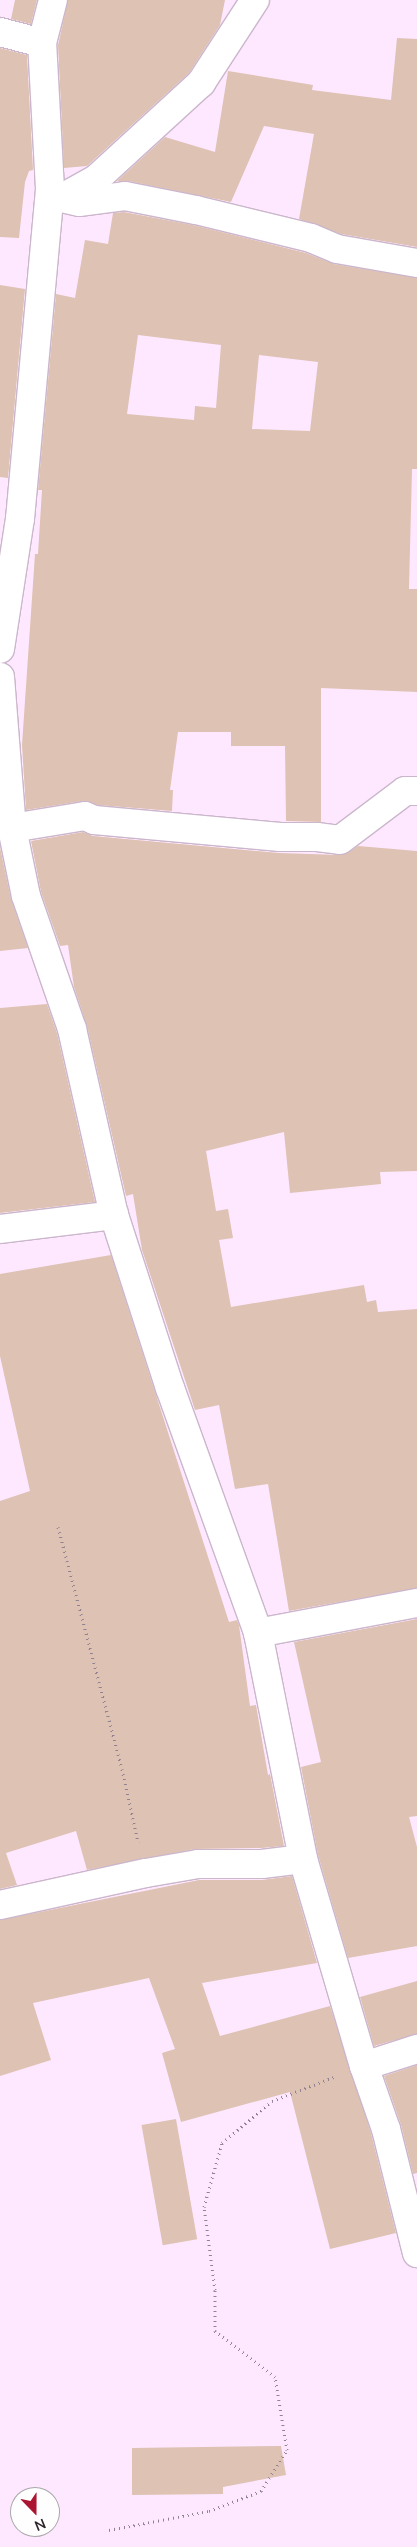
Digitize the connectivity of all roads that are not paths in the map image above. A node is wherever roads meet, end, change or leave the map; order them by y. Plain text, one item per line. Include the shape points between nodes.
1 (52, 0) edge
2 (255, 0) edge
3 (0, 32) edge
4 (42, 43) junction
5 (56, 194) junction
6 (417, 263) edge
7 (0, 650) edge
8 (0, 677) edge
9 (417, 791) edge
10 (12, 828) junction
11 (114, 1215) junction
12 (0, 1229) edge
13 (417, 1603) edge
14 (258, 1634) junction
15 (303, 1859) junction
16 (0, 1905) edge
17 (417, 2049) edge
18 (364, 2066) junction
19 (417, 2253) edge

1 - 4 street
2 - 5 street via 201,83 95,180
3 - 4 street
4 - 5 street
5 - 6 street via 79,202 125,196 292,234 337,249
5 - 7 street via 20,519
8 - 10 street
9 - 10 street via 405,791 340,840 94,820 85,816
10 - 11 street via 26,896 72,1029
11 - 12 street
11 - 14 street via 170,1388
13 - 14 street
14 - 15 street
15 - 16 street via 262,1864 198,1864
15 - 18 street
17 - 18 street
18 - 19 street via 386,2129

